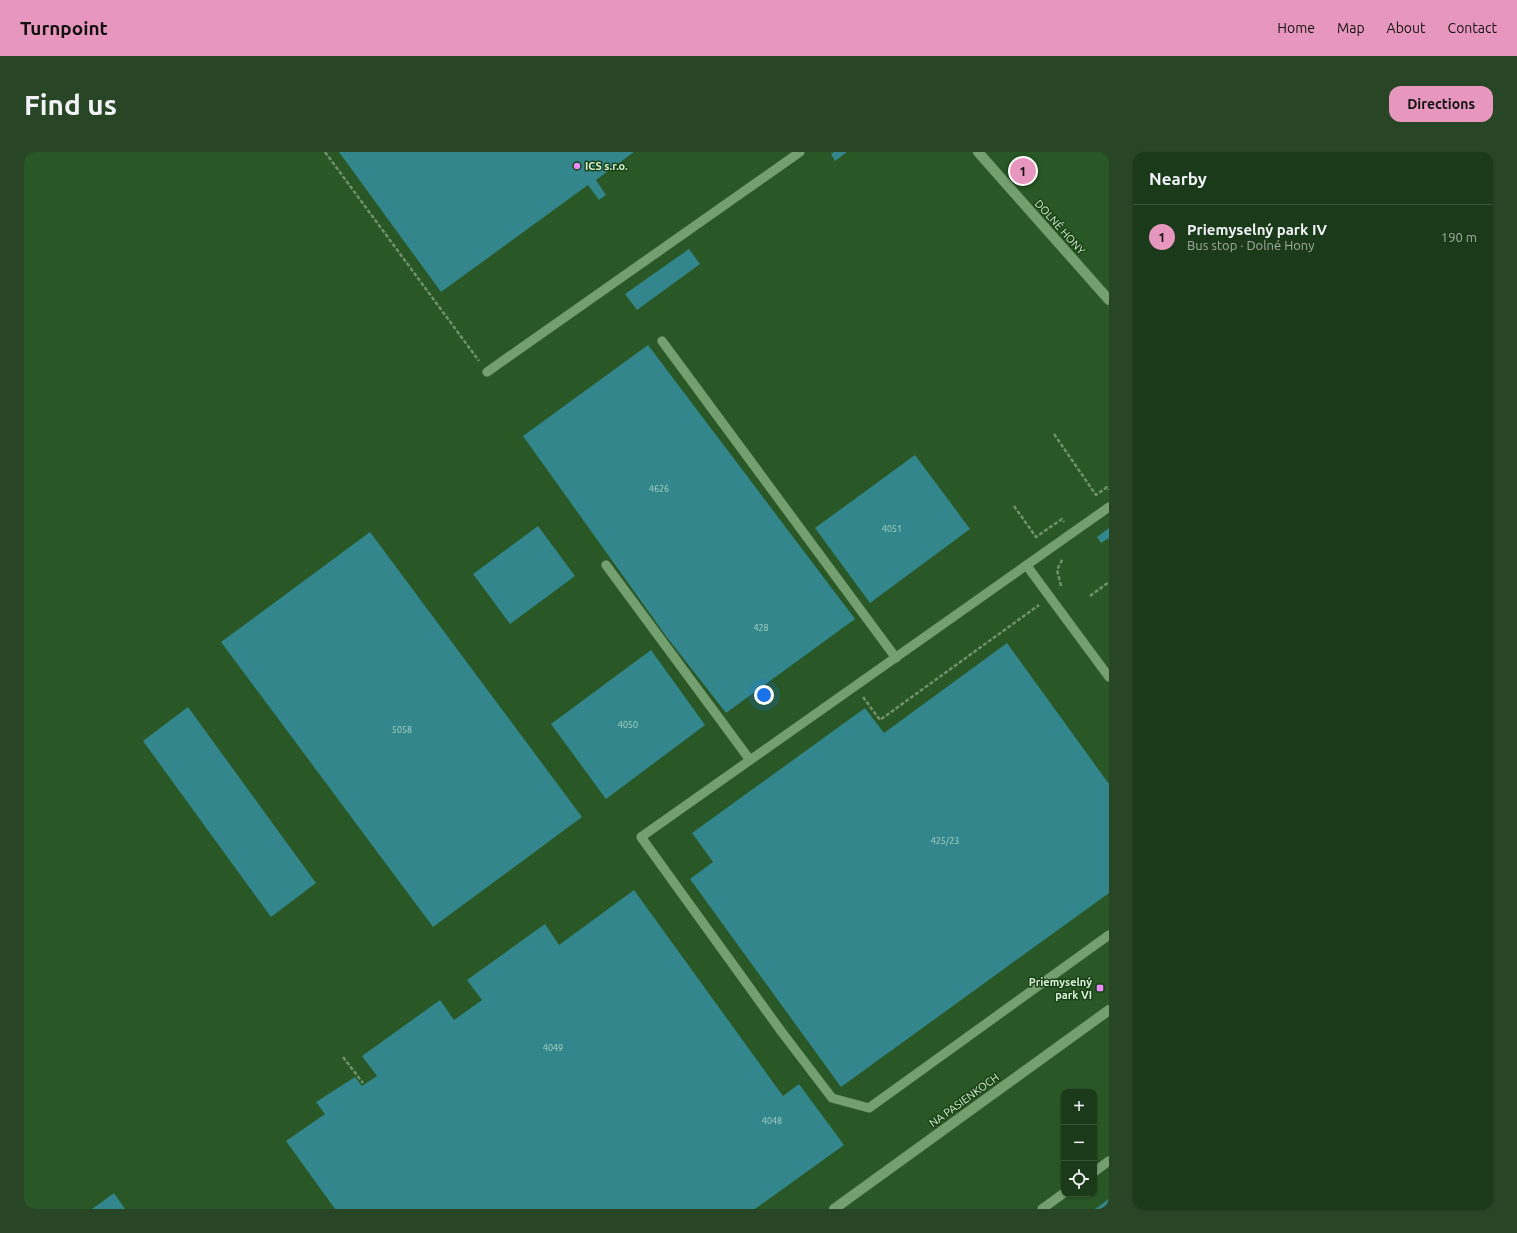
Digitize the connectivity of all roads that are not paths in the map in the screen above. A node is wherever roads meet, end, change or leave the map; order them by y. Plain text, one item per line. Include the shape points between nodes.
1 (800, 152) edge
2 (978, 152) edge
3 (1109, 300) edge
4 (662, 341) dead end
5 (487, 372) road end
6 (1109, 507) edge
7 (606, 565) dead end
8 (1028, 566) junction
9 (896, 658) junction
10 (1109, 677) edge
11 (750, 760) junction
12 (1109, 936) edge
13 (1109, 1010) edge
14 (1109, 1161) edge
15 (1097, 1170) edge
16 (1061, 1195) edge
17 (834, 1209) edge
18 (1042, 1209) edge

1 - 5 lane
2 - 3 street, DOLNÉ HONY
4 - 9 lane
6 - 8 lane
7 - 11 lane
8 - 9 lane
8 - 10 lane
9 - 11 lane
11 - 12 lane via 641,837 832,1098 869,1108
13 - 17 street, NA PASIENKOCH
14 - 15 lane
16 - 18 lane

